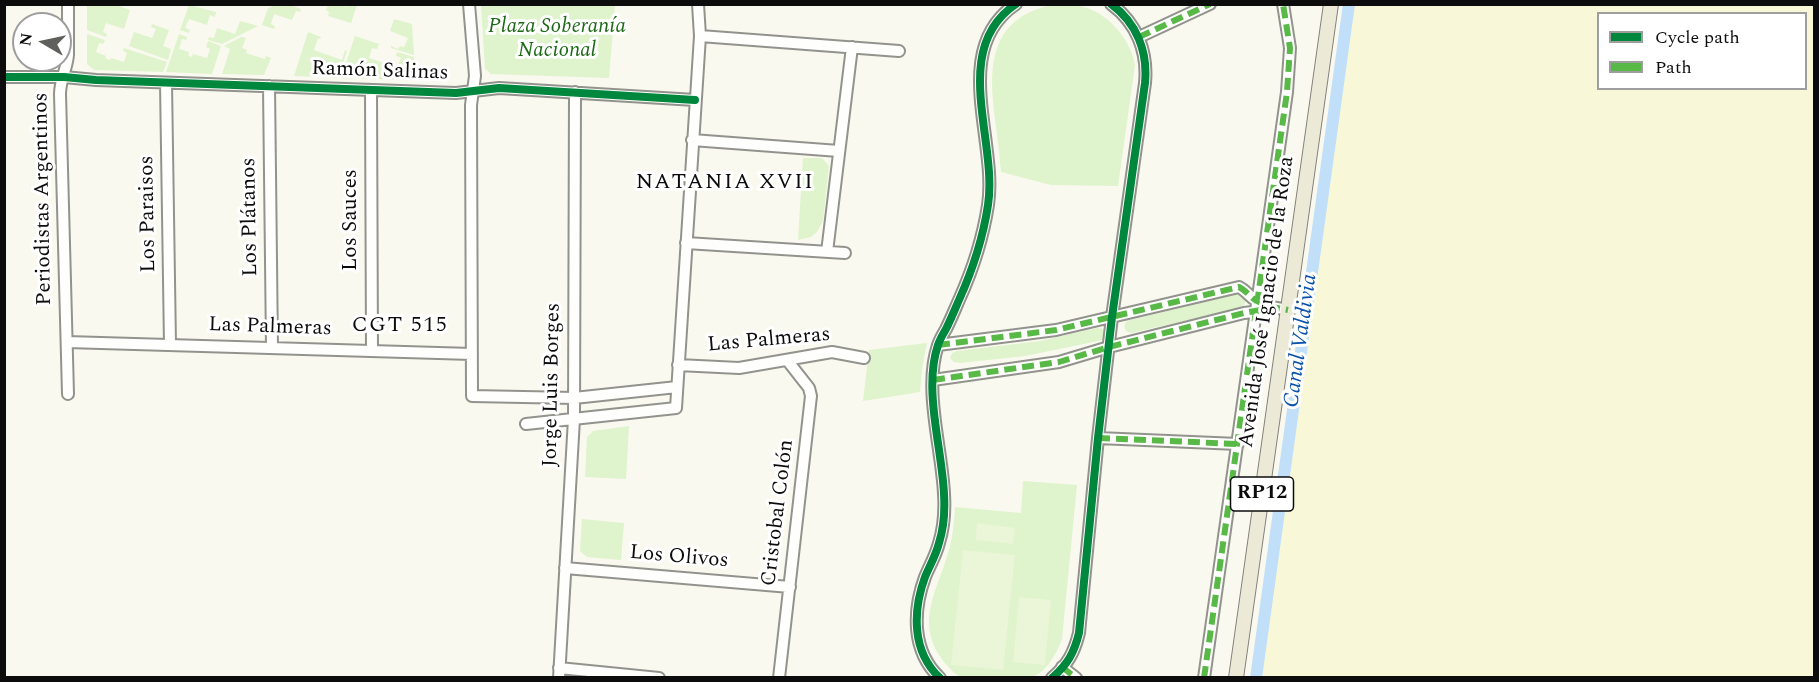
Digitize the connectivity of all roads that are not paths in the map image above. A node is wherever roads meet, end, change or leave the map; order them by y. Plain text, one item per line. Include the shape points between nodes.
1 (68, 4) edge
2 (469, 4) edge
3 (698, 4) edge
4 (1111, 4) edge
5 (1210, 4) edge
6 (1283, 4) edge
7 (1331, 4) edge
8 (1013, 5) edge
9 (700, 36) junction
10 (1139, 37) junction
11 (852, 47) junction
12 (898, 51) dead end
13 (4, 77) edge
14 (64, 77) junction
15 (166, 83) junction
16 (269, 86) junction
17 (371, 90) junction
18 (474, 90) junction
19 (575, 93) junction
20 (695, 100) junction
21 (692, 140) junction
22 (839, 151) junction
23 (686, 243) junction
24 (827, 252) junction
25 (845, 253) dead end
26 (1257, 307) junction
27 (1281, 309) junction
28 (1112, 317) junction
29 (66, 342) junction
30 (170, 345) junction
31 (938, 345) junction
32 (1109, 347) junction
33 (272, 348) junction
34 (372, 351) junction
35 (471, 354) junction
36 (864, 358) dead end
37 (787, 360) junction
38 (678, 365) junction
39 (933, 380) junction
40 (677, 387) junction
41 (68, 394) dead end
42 (574, 398) junction
43 (574, 419) junction
44 (526, 424) dead end
45 (1098, 438) junction
46 (1238, 444) junction
47 (565, 568) junction
48 (790, 587) junction
49 (1062, 667) junction
50 (559, 673) edge
51 (935, 676) edge
52 (659, 678) edge
53 (779, 678) edge
54 (1052, 678) edge
55 (1076, 678) edge
56 (1204, 678) edge
57 (1236, 678) edge

1 - 14 street, Periodistas Argentinos
2 - 18 street
3 - 9 street
4 - 10 street
5 - 10 street
6 - 26 street via 1290,48 1289,71
7 - 27 main road, Avenida José Ignacio de la Roza / RP12
8 - 31 street via 986,42 979,75 990,167 984,225 966,286
9 - 11 street
9 - 20 street
10 - 28 street via 1146,58 1145,83
11 - 12 street
11 - 22 street
13 - 14 street, Ramón Salinas
14 - 15 street, Ramón Salinas
14 - 29 street, Periodistas Argentinos via 60,94
15 - 16 street, Ramón Salinas
15 - 30 street, Los Paraisos
16 - 17 street, Ramón Salinas
16 - 33 street, Los Plátanos
17 - 18 street, Ramón Salinas
17 - 34 street, Los Sauces
18 - 19 street, Ramón Salinas
18 - 35 street
19 - 20 street, Ramón Salinas
19 - 42 street, Jorge Luis Borges
20 - 21 street
21 - 22 street
21 - 23 street
22 - 24 street
23 - 24 street
23 - 38 street
24 - 25 street
26 - 27 street
26 - 28 street via 1239,288
26 - 32 street
26 - 46 street
27 - 57 main road, Avenida José Ignacio de la Roza / RP12
28 - 31 street via 1034,333
28 - 32 street
29 - 30 street, Las Palmeras
29 - 41 street, Periodistas Argentinos
30 - 33 street, Las Palmeras
31 - 39 street
32 - 39 street via 1059,362
32 - 45 street
33 - 34 street, Las Palmeras
34 - 35 street, Las Palmeras
35 - 42 street via 472,396
36 - 37 street, Las Palmeras via 832,352
37 - 38 street, Las Palmeras via 739,368
37 - 48 street, Cristobal Colón via 811,396
38 - 40 street
39 - 51 street via 944,491 943,522 916,619 919,645
40 - 42 street
40 - 43 street via 676,408
42 - 43 street, Jorge Luis Borges
43 - 44 street
43 - 47 street, Jorge Luis Borges
45 - 46 street
45 - 49 street via 1079,633 1075,649
46 - 56 street
47 - 48 street, Los Olivos
47 - 50 street, Jorge Luis Borges
48 - 53 street, Cristobal Colón
49 - 54 street
49 - 55 street
50 - 52 street

